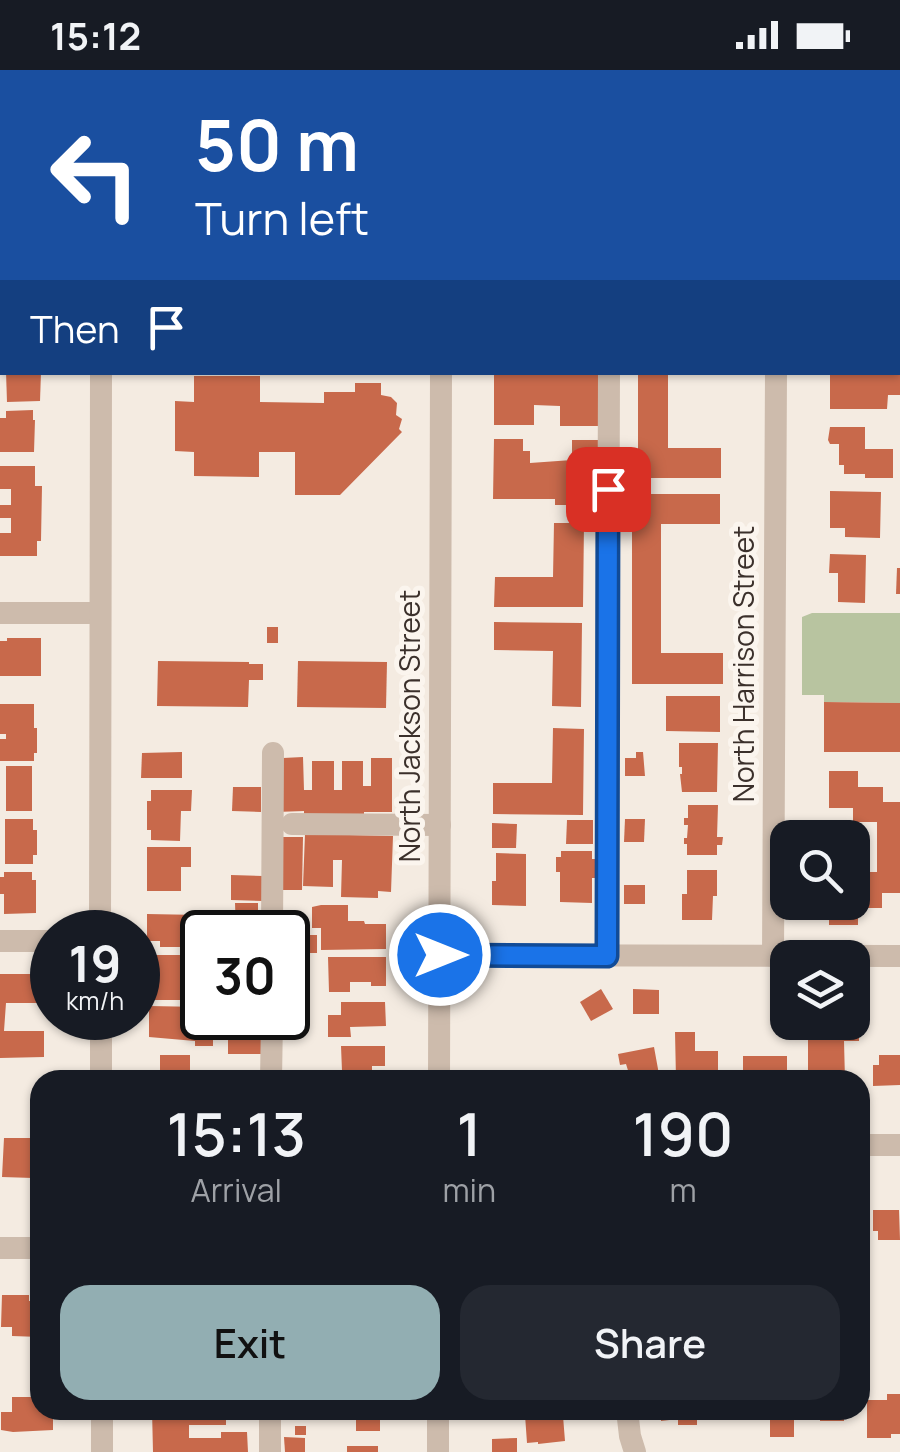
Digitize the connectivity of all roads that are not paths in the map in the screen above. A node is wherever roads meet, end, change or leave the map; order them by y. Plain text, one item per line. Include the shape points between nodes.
1 (101, 375) edge
2 (441, 375) edge
3 (609, 375) edge
4 (776, 375) edge
5 (0, 613) edge
6 (100, 613) junction
7 (273, 753) dead end
8 (292, 824) dead end
9 (440, 825) junction
10 (100, 910) edge
11 (272, 910) edge
12 (773, 940) edge
13 (0, 941) edge
14 (30, 941) edge
15 (440, 955) junction
16 (607, 956) junction
17 (770, 956) edge
18 (870, 956) edge
19 (900, 956) edge
20 (100, 1040) edge
21 (272, 1040) edge
22 (101, 1070) edge
23 (272, 1070) edge
24 (440, 1070) edge
25 (870, 1145) edge
26 (900, 1145) edge
27 (0, 1248) edge
28 (30, 1248) edge
29 (102, 1420) edge
30 (270, 1420) edge
31 (438, 1420) edge
32 (628, 1420) edge
33 (102, 1452) edge
34 (270, 1452) edge
35 (438, 1452) edge
36 (635, 1452) edge

1 - 6 street
2 - 9 street, North Jackson Street
3 - 16 street
4 - 12 street, North Harrison Street
5 - 6 street
6 - 10 street
7 - 11 street
8 - 9 street
9 - 15 street, North Jackson Street
13 - 14 street
15 - 16 street
15 - 24 street, North Jackson Street
16 - 17 street
18 - 19 street
20 - 22 street
21 - 23 street
25 - 26 street
27 - 28 street
29 - 33 street
30 - 34 street
31 - 35 street
32 - 36 street

